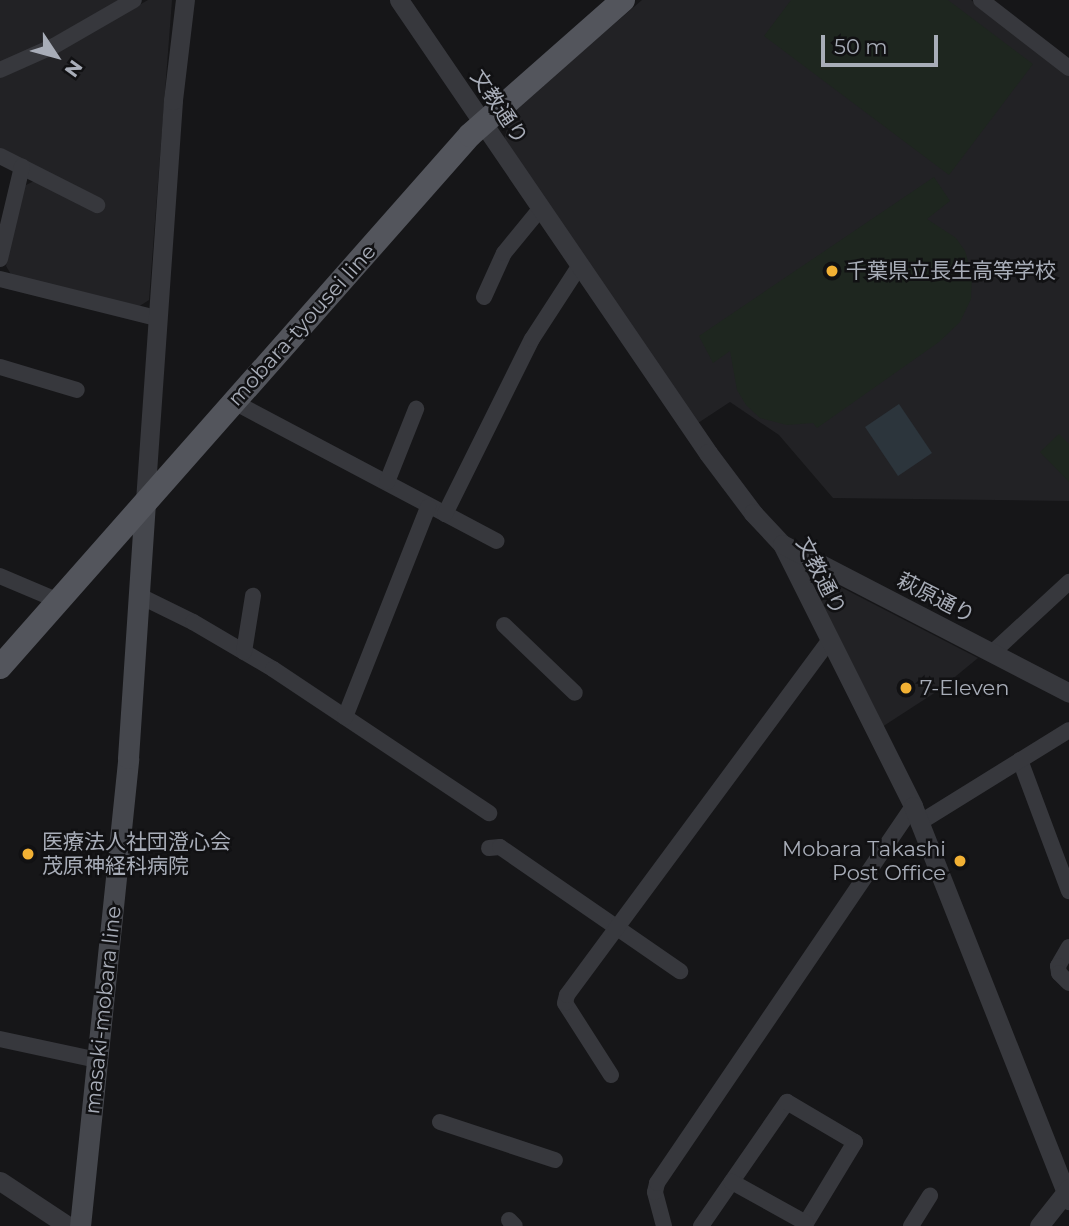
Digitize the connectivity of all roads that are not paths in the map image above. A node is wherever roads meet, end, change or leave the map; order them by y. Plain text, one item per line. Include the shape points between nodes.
1 (134, 0) edge
2 (185, 0) edge
3 (398, 0) edge
4 (623, 0) edge
5 (981, 0) edge
6 (1069, 68) edge
7 (0, 70) edge
8 (482, 123) junction
9 (0, 156) edge
10 (22, 167) junction
11 (97, 205) dead end
12 (541, 208) junction
13 (0, 259) edge
14 (580, 265) junction
15 (0, 279) edge
16 (484, 297) dead end
17 (157, 318) junction
18 (0, 367) edge
19 (77, 390) dead end
20 (234, 402) junction
21 (416, 409) dead end
22 (387, 482) junction
23 (145, 501) junction
24 (428, 507) junction
25 (445, 514) junction
26 (496, 541) dead end
27 (782, 544) junction
28 (0, 576) edge
29 (1069, 582) edge
30 (139, 596) junction
31 (253, 596) dead end
32 (59, 601) junction
33 (505, 625) dead end
34 (829, 641) junction
35 (244, 652) junction
36 (992, 653) junction
37 (0, 667) edge
38 (575, 693) dead end
39 (1069, 693) edge
40 (345, 717) junction
41 (1069, 730) edge
42 (1020, 760) junction
43 (489, 813) dead end
44 (916, 815) junction
45 (489, 848) dead end
46 (1069, 891) edge
47 (617, 927) junction
48 (1069, 947) edge
49 (680, 971) dead end
50 (1069, 983) edge
51 (0, 1039) edge
52 (97, 1060) junction
53 (611, 1075) dead end
54 (440, 1122) dead end
55 (555, 1160) dead end
56 (0, 1181) edge
57 (732, 1182) junction
58 (1068, 1194) edge
59 (930, 1195) dead end
60 (68, 1226) edge
61 (80, 1226) edge
62 (664, 1226) edge
63 (701, 1226) edge
64 (911, 1226) edge
65 (1039, 1226) edge

1 - 7 street via 54,46
2 - 17 street
3 - 8 street, 文教通り
4 - 8 main road, mobara-tyousei line
5 - 6 street
8 - 12 street, 文教通り
8 - 20 main road, mobara-tyousei line
9 - 10 street
10 - 11 street
10 - 13 street
12 - 14 street, 文教通り
12 - 16 street via 504,253
14 - 25 street via 532,339
14 - 27 street, 文教通り via 708,453
15 - 17 street
17 - 23 street
18 - 19 street
20 - 22 street
20 - 23 main road, mobara-tyousei line
21 - 22 street
22 - 24 street
23 - 30 main road, masaki-mobara line
23 - 32 main road, mobara-tyousei line
24 - 25 street
24 - 40 street
25 - 26 street
27 - 34 street, 文教通り
27 - 36 street, 萩原通り
28 - 32 street
29 - 36 street
30 - 35 street
30 - 52 main road, masaki-mobara line via 121,836
31 - 35 street
32 - 37 main road, mobara-tyousei line
33 - 38 street
34 - 44 street, 文教通り
34 - 47 street
35 - 40 street
36 - 39 street, 萩原通り
40 - 43 street
41 - 42 street
42 - 44 street
42 - 46 street
44 - 58 street, 文教通り
44 - 62 street via 657,1183 654,1192
45 - 47 street via 500,847
47 - 49 street
47 - 53 street via 565,999
48 - 50 street via 1058,966
51 - 52 street
52 - 61 main road, masaki-mobara line
54 - 55 street
56 - 60 street
57 - 57 street via 788,1102 855,1142 806,1223
57 - 63 street
58 - 65 street
59 - 64 street

